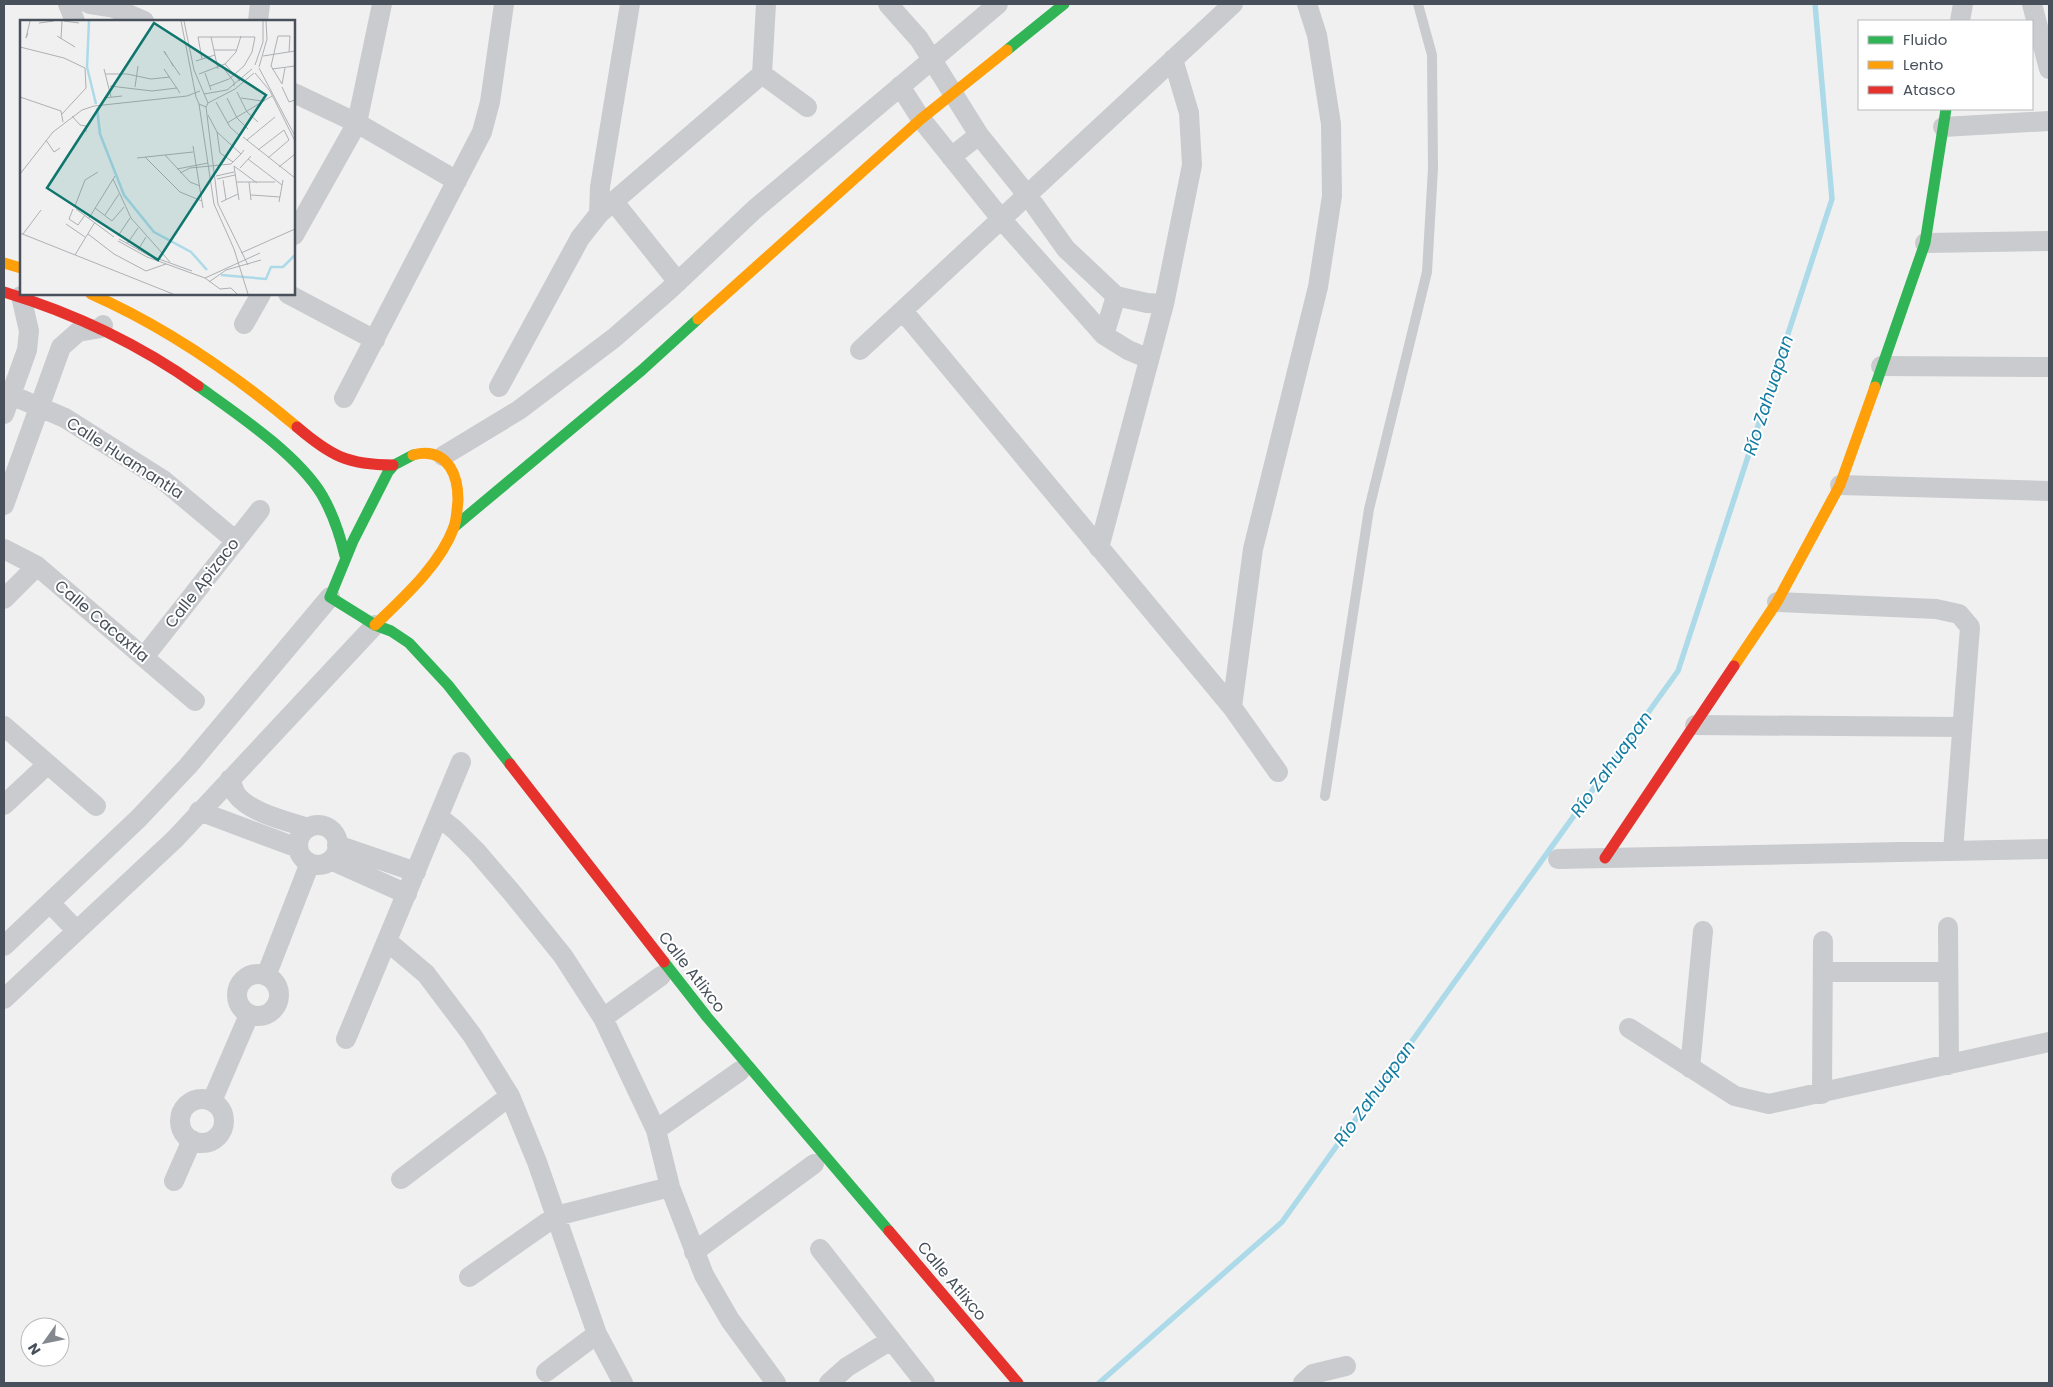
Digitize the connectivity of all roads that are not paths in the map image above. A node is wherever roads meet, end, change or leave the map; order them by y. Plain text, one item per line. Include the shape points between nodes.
1 (68, 4) edge
2 (260, 4) edge
3 (382, 4) edge
4 (504, 4) edge
5 (630, 4) edge
6 (766, 4) edge
7 (888, 4) edge
8 (975, 4) edge
9 (998, 4) edge
10 (1064, 4) edge
11 (1233, 4) edge
12 (1307, 4) edge
13 (1418, 4) edge
14 (1963, 4) edge
15 (2032, 4) edge
16 (75, 20) edge
17 (258, 20) edge
18 (1960, 20) edge
19 (972, 26) junction
20 (932, 60) junction
21 (1173, 60) junction
22 (2049, 69) edge
23 (762, 74) junction
24 (900, 86) junction
25 (953, 92) junction
26 (295, 93) edge
27 (807, 107) dead end
28 (1945, 118) edge
29 (921, 119) junction
30 (2049, 121) edge
31 (357, 123) junction
32 (979, 135) junction
33 (952, 157) junction
34 (457, 181) junction
35 (1028, 196) junction
36 (606, 208) junction
37 (1002, 220) junction
38 (295, 233) edge
39 (2049, 241) edge
40 (1925, 242) junction
41 (1066, 249) junction
42 (4, 263) edge
43 (20, 268) edge
44 (1051, 275) junction
45 (678, 282) junction
46 (12, 294) edge
47 (93, 295) edge
48 (260, 295) edge
49 (290, 295) edge
50 (1116, 296) junction
51 (1164, 304) junction
52 (118, 305) junction
53 (903, 310) junction
54 (244, 324) dead end
55 (101, 328) junction
56 (1104, 335) junction
57 (375, 340) junction
58 (860, 350) dead end
59 (1149, 359) junction
60 (1881, 366) junction
61 (2049, 367) edge
62 (499, 387) dead end
63 (8, 393) edge
64 (344, 398) dead end
65 (40, 408) junction
66 (251, 408) junction
67 (4, 414) edge
68 (443, 456) junction
69 (310, 457) junction
70 (393, 465) junction
71 (1840, 485) junction
72 (2049, 491) edge
73 (4, 505) edge
74 (260, 510) dead end
75 (454, 527) junction
76 (236, 541) junction
77 (1099, 548) junction
78 (4, 549) edge
79 (345, 556) junction
80 (37, 566) junction
81 (330, 598) junction
82 (4, 599) edge
83 (1777, 602) junction
84 (375, 625) junction
85 (144, 656) junction
86 (195, 701) dead end
87 (1232, 707) junction
88 (1695, 725) junction
89 (4, 726) edge
90 (1962, 726) junction
91 (461, 762) dead end
92 (48, 764) junction
93 (1278, 772) dead end
94 (230, 779) junction
95 (1324, 796) dead end
96 (4, 805) edge
97 (96, 806) dead end
98 (199, 811) junction
99 (439, 817) junction
100 (308, 828) junction
101 (2049, 849) edge
102 (1953, 851) junction
103 (334, 853) junction
104 (304, 856) junction
105 (1605, 858) junction
106 (1558, 860) dead end
107 (416, 872) junction
108 (407, 894) junction
109 (50, 903) junction
110 (1948, 927) dead end
111 (77, 931) junction
112 (1703, 931) dead end
113 (387, 941) junction
114 (1824, 941) dead end
115 (4, 946) edge
116 (1823, 972) junction
117 (1948, 972) junction
118 (266, 976) junction
119 (661, 976) dead end
120 (4, 999) edge
121 (249, 1015) junction
122 (604, 1018) junction
123 (1629, 1028) dead end
124 (346, 1039) dead end
125 (2049, 1042) edge
126 (1949, 1065) junction
127 (1690, 1068) junction
128 (740, 1071) dead end
129 (1822, 1094) junction
130 (510, 1096) junction
131 (212, 1101) junction
132 (656, 1130) junction
133 (192, 1140) junction
134 (814, 1164) dead end
135 (402, 1179) dead end
136 (174, 1181) dead end
137 (670, 1187) junction
138 (556, 1216) junction
139 (820, 1249) dead end
140 (694, 1252) junction
141 (469, 1277) dead end
142 (597, 1334) junction
143 (892, 1340) junction
144 (1346, 1366) dead end
145 (546, 1372) dead end
146 (623, 1383) edge
147 (776, 1383) edge
148 (830, 1383) edge
149 (925, 1383) edge
150 (1018, 1383) edge
151 (1303, 1383) edge

1 - 16 street
2 - 17 street
3 - 31 street
4 - 34 street via 490,102 482,132
5 - 36 street via 600,187
6 - 23 street
7 - 20 street via 919,39
8 - 19 street
9 - 19 street
10 - 25 street
11 - 21 street
12 - 87 street via 1317,35 1330,124 1332,196 1318,287 1253,549
13 - 95 lane via 1432,55 1433,168 1427,272 1369,509
14 - 18 street
15 - 22 street
19 - 20 street
20 - 24 street
20 - 25 street
21 - 35 street
21 - 51 street via 1189,113 1192,165
23 - 27 street
23 - 36 street
24 - 29 street
24 - 45 street via 755,209
25 - 29 street
25 - 32 street
26 - 31 street
28 - 30 street
28 - 40 street
29 - 33 street
29 - 75 street via 642,370
31 - 34 street
31 - 38 street
32 - 33 street
32 - 35 street
33 - 37 street
34 - 57 street
35 - 37 street
35 - 41 street
36 - 45 street
36 - 62 street via 580,238
37 - 44 street
37 - 53 street
39 - 40 street
40 - 60 street
41 - 44 street
41 - 50 street
42 - 43 street
44 - 56 street
45 - 68 street via 614,338 519,410
46 - 55 street
46 - 63 street via 29,330 27,350
47 - 52 street
48 - 54 street
49 - 57 street
50 - 51 street
50 - 56 street
51 - 59 street
52 - 55 street
52 - 66 street via 184,342
53 - 58 street
53 - 77 street
55 - 65 street via 78,332 61,347
55 - 66 street
56 - 59 street
57 - 64 street
59 - 77 street
60 - 61 street
60 - 71 street
63 - 65 street, Calle Huamantla
63 - 67 street
65 - 73 street
65 - 76 street, Calle Huamantla via 65,418 163,480
66 - 69 street
66 - 69 street
68 - 70 street via 428,452
68 - 75 street via 452,469 458,488
69 - 70 street via 342,459 367,466
69 - 79 street via 316,487 330,509
70 - 79 street
71 - 72 street
71 - 83 street
74 - 76 street, Calle Apizaco
75 - 84 street via 438,554 404,597
76 - 85 street, Calle Apizaco
77 - 87 street
78 - 80 street, Calle Cacaxtla
79 - 81 street
80 - 82 street
80 - 85 street, Calle Cacaxtla
81 - 84 street, Calle Atlixco
81 - 109 street via 188,766
83 - 88 street
83 - 90 street via 1936,609 1959,614 1970,627
84 - 94 street
84 - 150 street, Calle Atlixco via 410,643 448,685 706,1017
85 - 86 street, Calle Cacaxtla
87 - 93 street
88 - 90 street
88 - 105 street
89 - 92 street
90 - 102 street
91 - 99 street
92 - 96 street
92 - 97 street
94 - 98 street
94 - 100 street via 243,801 262,812
98 - 104 street
98 - 111 street via 175,839
99 - 107 street
99 - 122 street via 477,852 513,894 563,956
100 - 103 street via 325,827 334,834
100 - 104 street via 300,837
101 - 102 street
102 - 105 street
103 - 104 street via 321,864
103 - 107 street
103 - 108 street
104 - 118 street
105 - 106 street
107 - 108 street
108 - 113 street
109 - 111 street
109 - 115 street
110 - 117 street
111 - 120 street
112 - 127 street
113 - 124 street
113 - 130 street via 426,974 472,1035
114 - 116 street
116 - 117 street
116 - 129 street
117 - 126 street
118 - 121 street via 253,974 238,986 237,1000
118 - 121 street via 272,979 279,991 278,1004 269,1014
119 - 122 street
121 - 131 street
122 - 132 street
123 - 127 street
125 - 126 street
126 - 129 street
127 - 129 street via 1735,1096 1770,1104
128 - 132 street
130 - 135 street
130 - 138 street
131 - 133 street via 197,1099 185,1107 180,1122 186,1136
131 - 133 street via 223,1112 220,1134 207,1142
132 - 137 street
133 - 136 street
134 - 140 street
137 - 138 street
137 - 140 street
138 - 141 street
138 - 142 street
139 - 143 street
140 - 147 street via 730,1320
142 - 145 street
142 - 146 street
143 - 148 street via 847,1367
143 - 149 street
144 - 151 street via 1313,1374

